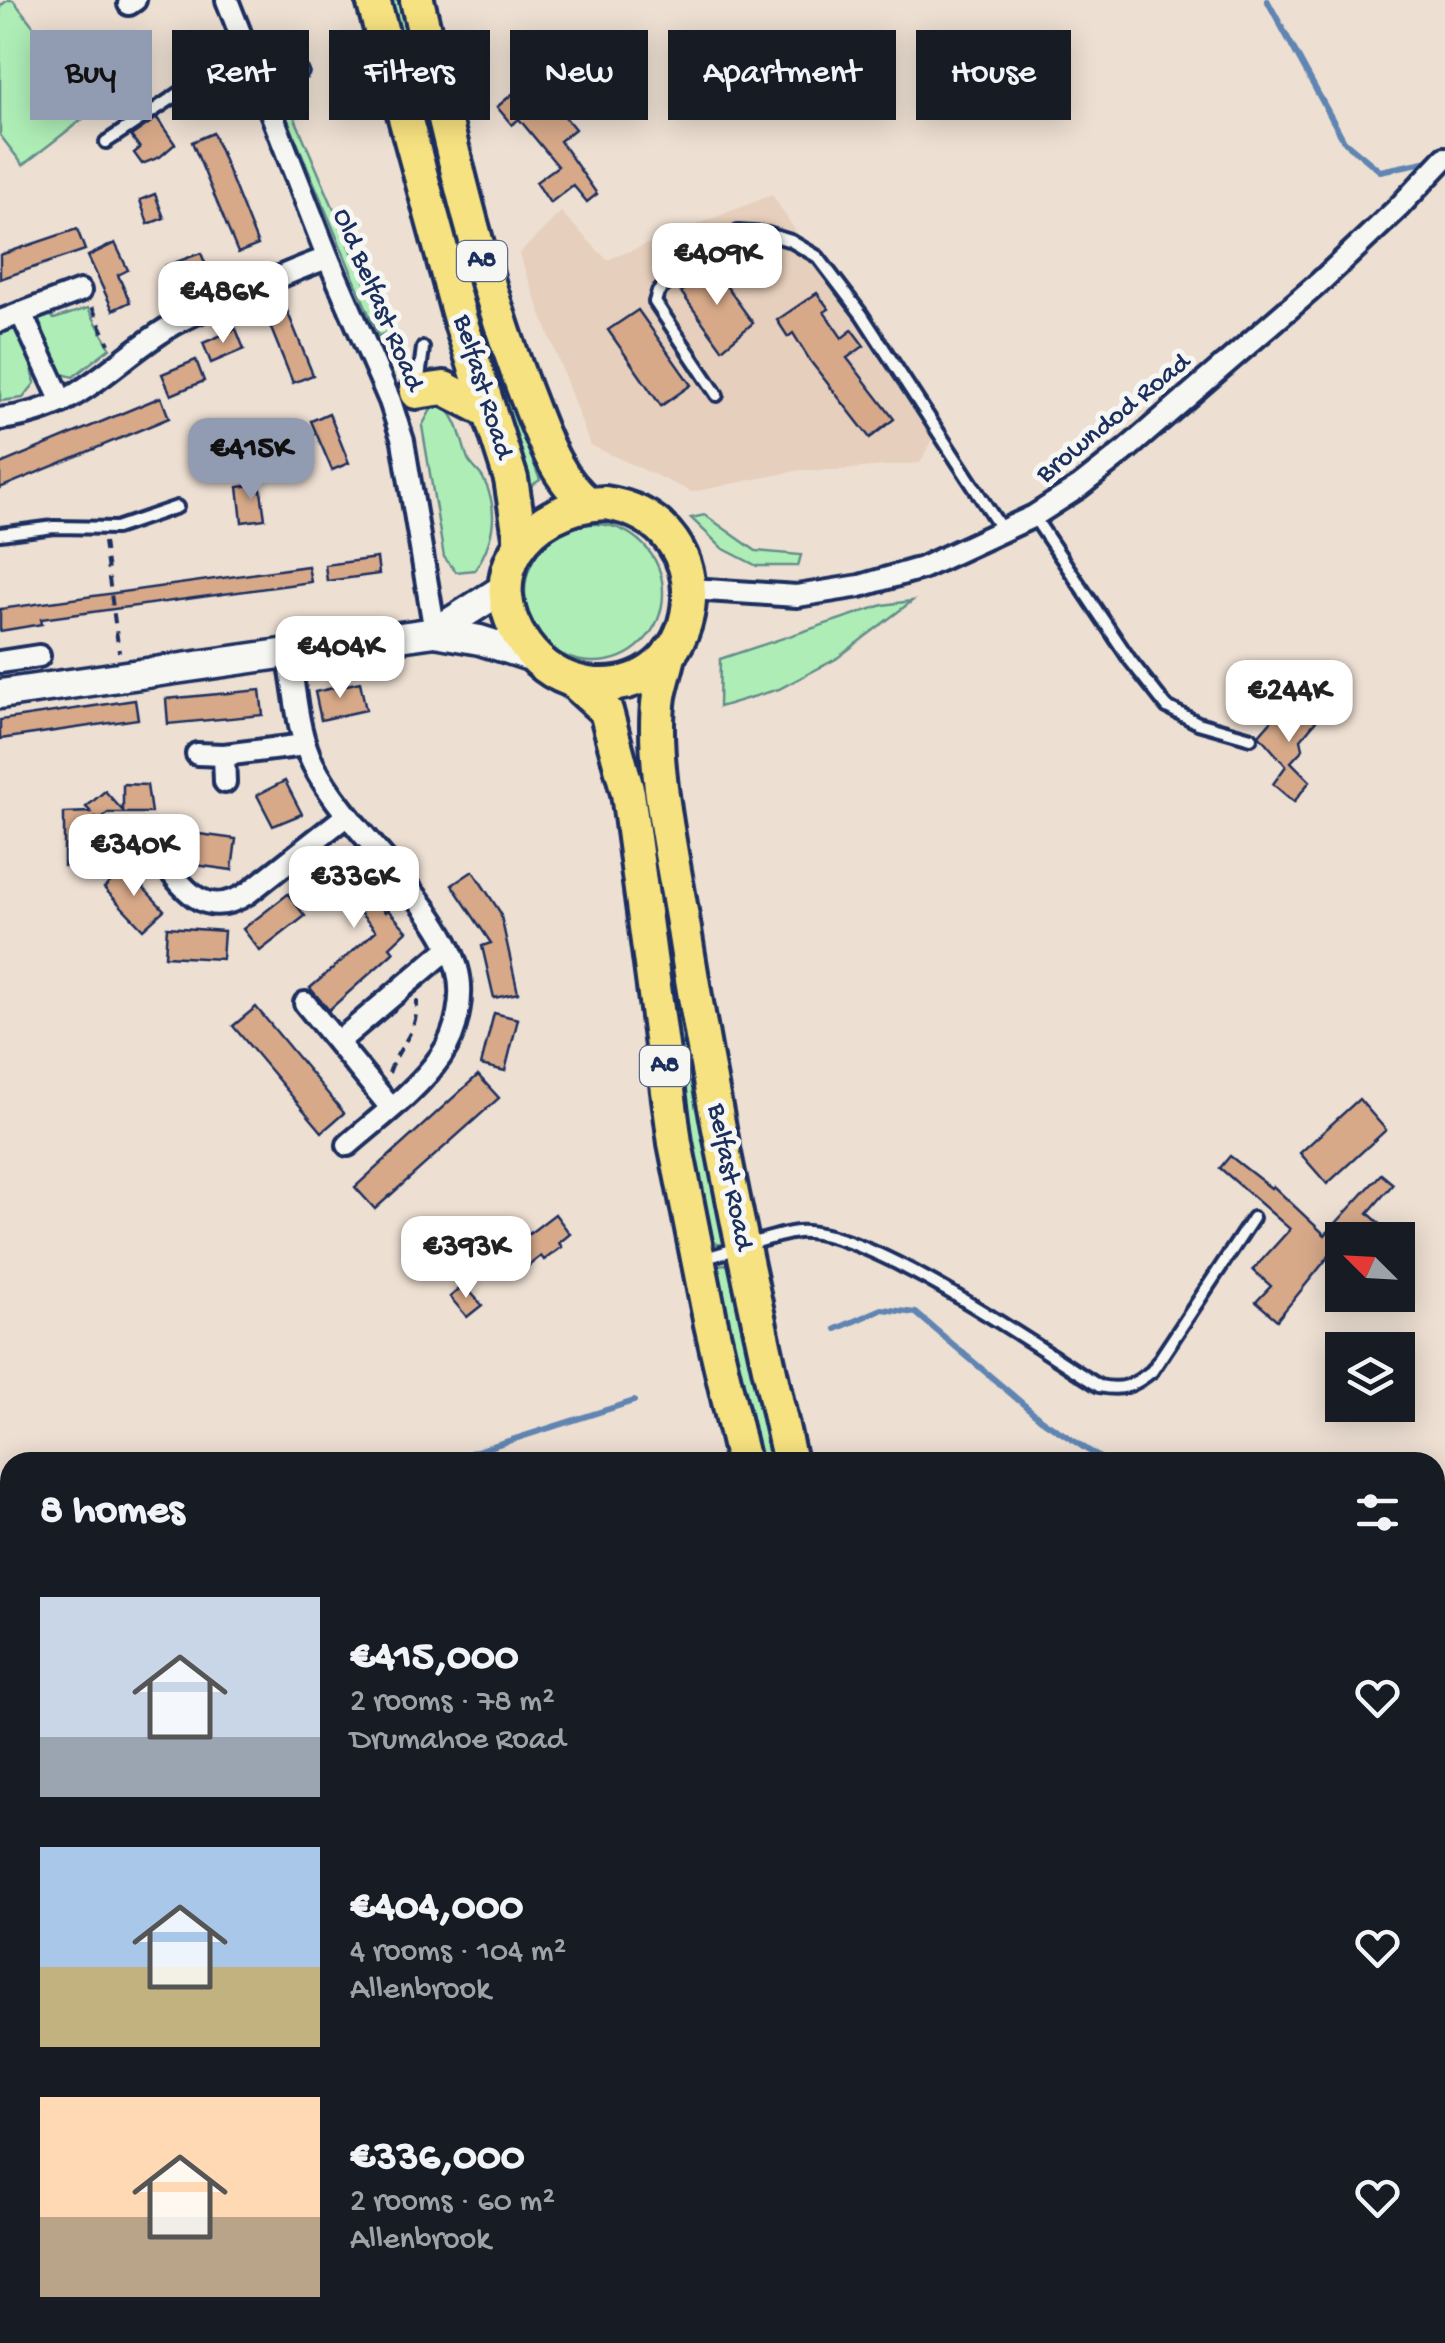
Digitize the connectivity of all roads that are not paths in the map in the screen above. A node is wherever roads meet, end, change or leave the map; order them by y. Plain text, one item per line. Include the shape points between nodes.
1 (227, 0) edge
2 (373, 0) edge
3 (416, 0) edge
4 (239, 30) edge
5 (172, 98) edge
6 (274, 120) edge
7 (106, 142) dead end
8 (1445, 158) edge
9 (328, 258) junction
10 (80, 291) road end
11 (22, 313) junction
12 (0, 321) edge
13 (423, 348) dead end
14 (717, 395) dead end
15 (403, 396) junction
16 (62, 402) junction
17 (488, 410) junction
18 (0, 419) edge
19 (588, 504) junction
20 (177, 506) dead end
21 (1034, 516) junction
22 (1002, 531) junction
23 (0, 534) edge
24 (521, 543) junction
25 (503, 589) junction
26 (690, 590) junction
27 (435, 632) junction
28 (670, 652) junction
29 (288, 654) junction
30 (39, 656) dead end
31 (533, 657) junction
32 (8, 661) edge
33 (574, 682) junction
34 (9, 692) edge
35 (1251, 738) dead end
36 (306, 745) junction
37 (197, 754) dead end
38 (224, 755) junction
39 (225, 782) dead end
40 (346, 816) junction
41 (158, 856) dead end
42 (449, 948) junction
43 (305, 1003) dead end
44 (338, 1042) junction
45 (391, 1108) junction
46 (348, 1145) dead end
47 (1252, 1218) dead end
48 (742, 1249) junction
49 (698, 1259) junction
50 (742, 1452) edge
51 (788, 1452) edge

1 - 4 street, Old Belfast Road
2 - 17 highway, Belfast Road / A8
3 - 19 highway, Belfast Road / A8 via 512,358 562,478
5 - 7 lane
6 - 9 street, Old Belfast Road
8 - 21 street, Browndod Road via 1320,282 1128,448
9 - 15 street, Old Belfast Road
9 - 16 street via 182,319
10 - 11 street
11 - 12 street
11 - 16 street
13 - 15 lane via 422,375
14 - 22 lane via 656,302 658,292 708,245 738,232 791,241 818,257 862,315
15 - 17 highway via 444,388
15 - 27 street, Old Belfast Road via 403,441
16 - 18 street
17 - 24 highway, Belfast Road / A8
19 - 24 highway via 562,511
19 - 26 highway via 621,506 651,519 683,557
20 - 23 lane via 116,528
21 - 22 street, Browndod Road
21 - 35 lane via 1167,707
22 - 26 street, Browndod Road via 922,568 835,591 769,596
24 - 25 highway
25 - 27 main road
25 - 31 highway, A8 via 508,618
26 - 28 highway, A8 via 686,622
27 - 29 main road
27 - 31 main road
28 - 33 highway via 627,681
28 - 48 highway, Belfast Road / A8 via 659,696 659,756
29 - 34 main road
29 - 36 street
30 - 32 street
31 - 33 highway, A8
32 - 34 street
33 - 49 highway, Belfast Road / A8 via 606,710 628,793 675,1143
36 - 38 street
36 - 40 street
37 - 38 street
38 - 39 street
40 - 41 street via 229,902 193,897
40 - 42 street
42 - 44 street
42 - 45 street via 460,980 450,1040
43 - 44 street
44 - 45 street
45 - 46 street
47 - 48 lane via 1152,1371 1119,1390 1099,1386 857,1244 797,1232
48 - 49 lane
48 - 51 highway, Belfast Road / A8
49 - 50 highway, Belfast Road / A8

